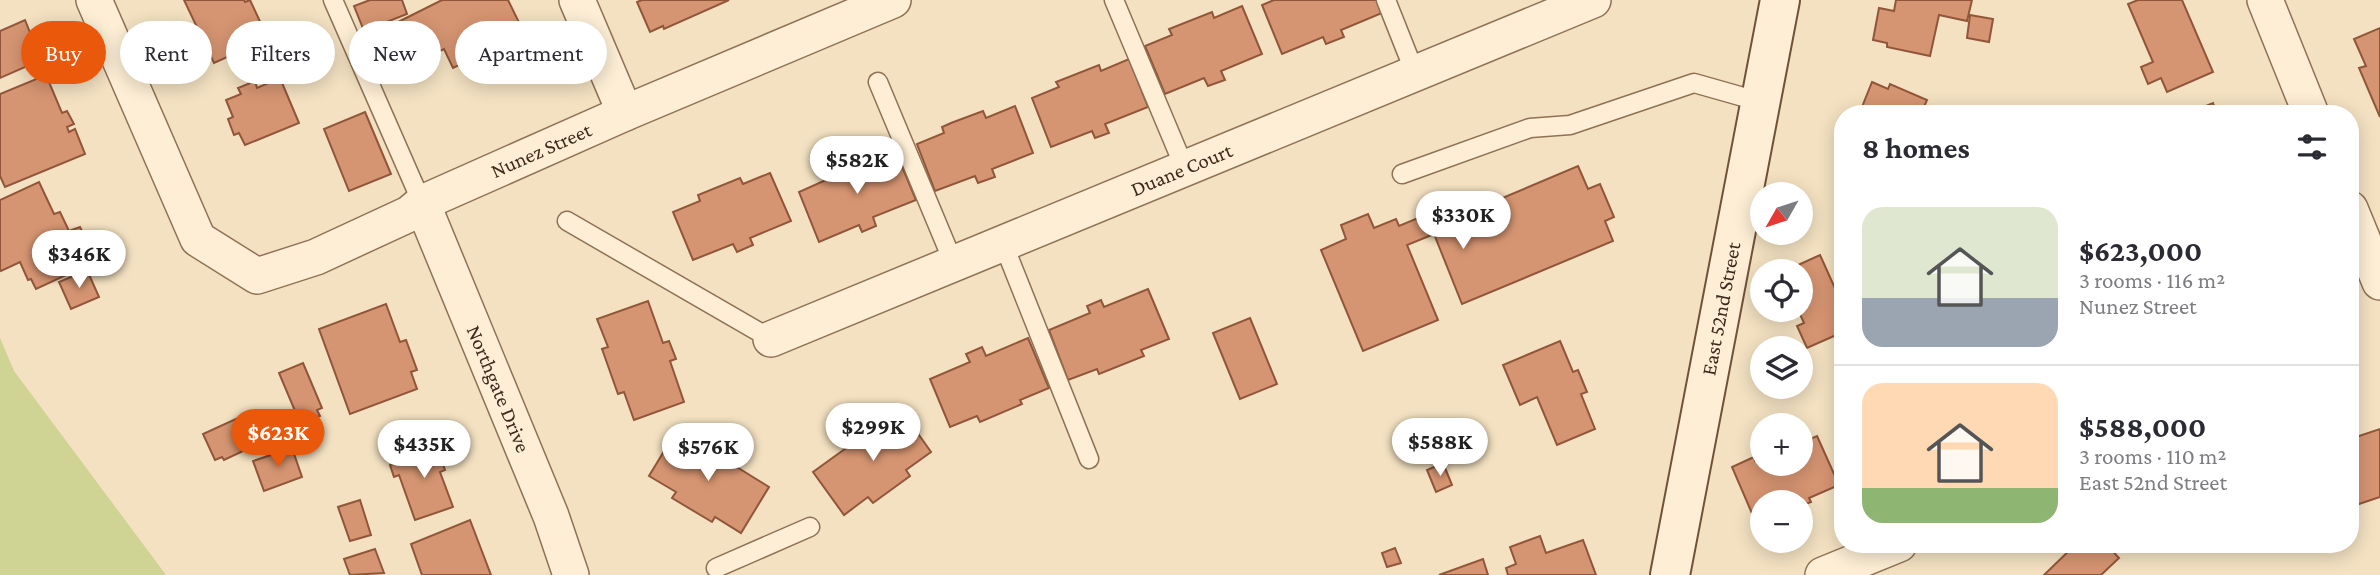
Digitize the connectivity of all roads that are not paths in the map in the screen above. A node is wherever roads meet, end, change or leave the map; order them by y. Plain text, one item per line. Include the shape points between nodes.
1 (94, 0) edge
2 (333, 0) edge
3 (577, 0) edge
4 (893, 0) edge
5 (1114, 0) edge
6 (1387, 0) edge
7 (1593, 0) edge
8 (1780, 0) edge
9 (2265, 0) edge
10 (1415, 73) junction
11 (877, 82) dead end
12 (1761, 102) junction
13 (2307, 105) edge
14 (625, 113) junction
15 (1185, 169) junction
16 (1402, 174) dead end
17 (422, 203) junction
18 (567, 221) dead end
19 (2359, 231) edge
20 (1003, 243) junction
21 (954, 264) junction
22 (2380, 282) edge
23 (771, 340) joint
24 (1089, 459) dead end
25 (810, 527) dead end
26 (1877, 553) edge
27 (716, 568) dead end
28 (571, 575) edge
29 (1670, 575) edge
30 (1823, 575) edge

1 - 17 street, Nunez Street via 198,239 257,276 316,257 409,214
2 - 17 lane
3 - 14 street
4 - 14 street, Nunez Street
5 - 15 lane
6 - 10 lane
7 - 10 street, Duane Court
8 - 12 main road, East 52nd Street
9 - 13 street
10 - 15 street, Duane Court
11 - 21 lane
12 - 16 lane via 1694,83 1570,125 1530,128
12 - 29 main road, East 52nd Street
14 - 17 street, Nunez Street
15 - 20 street, Duane Court
17 - 28 street, Northgate Drive
18 - 23 lane
19 - 22 street
20 - 21 street, Duane Court
20 - 24 lane
21 - 23 street, Duane Court
25 - 27 lane
26 - 30 street

